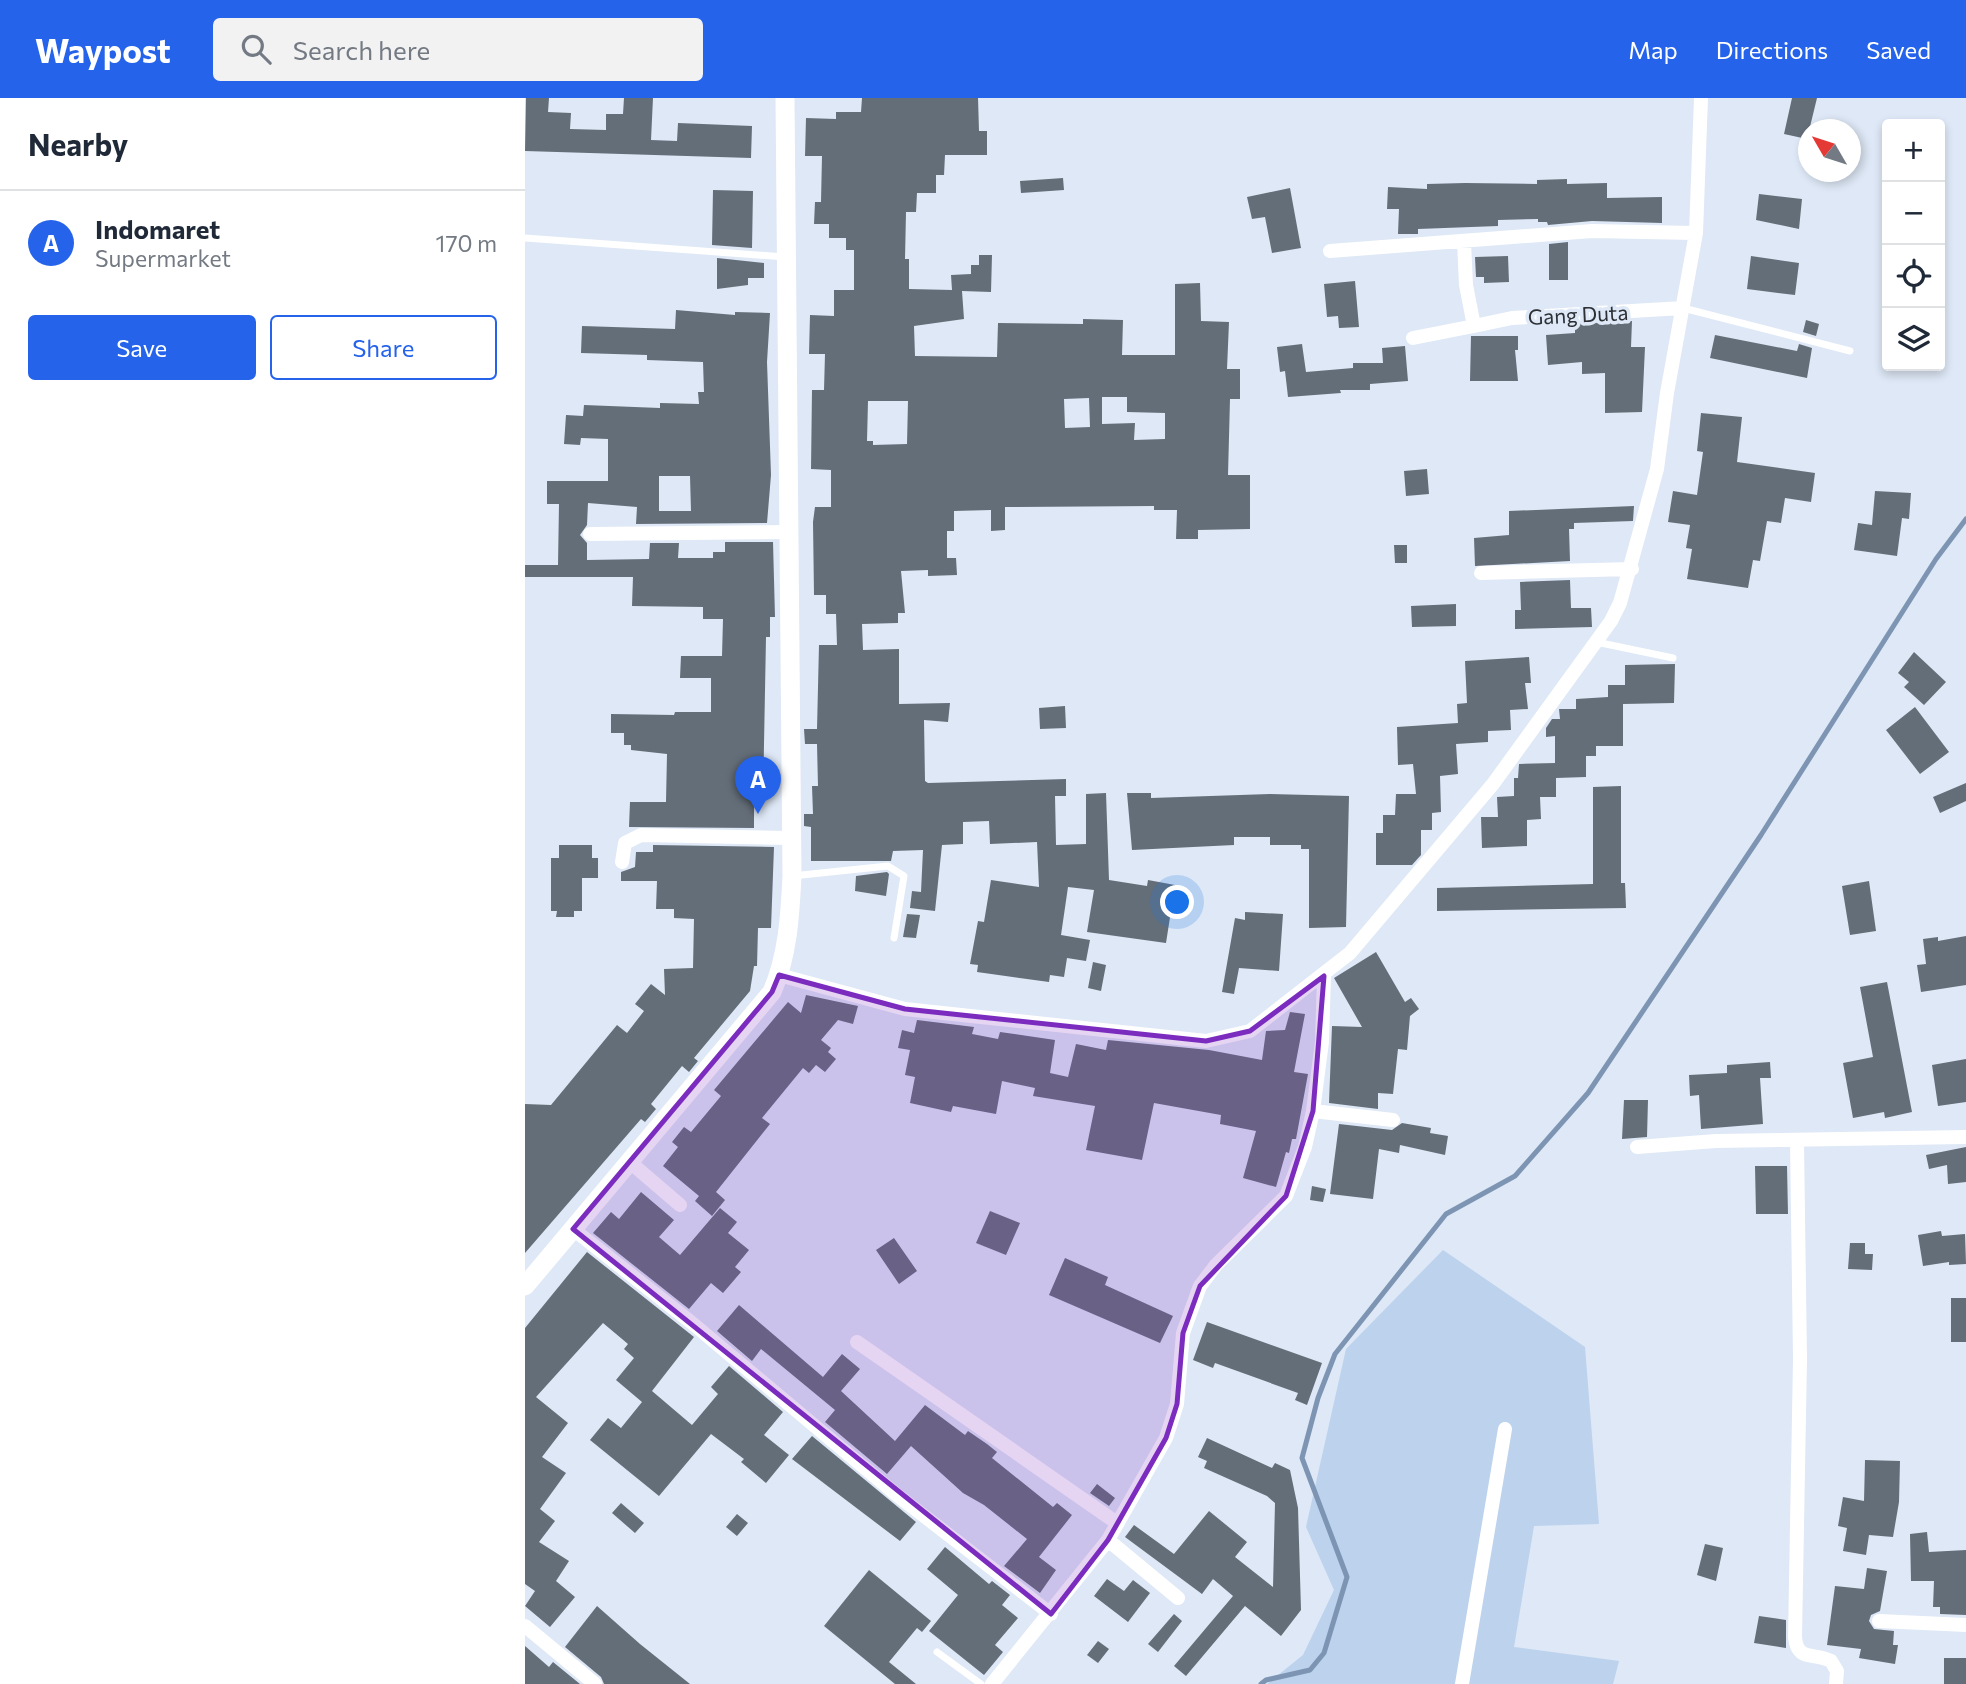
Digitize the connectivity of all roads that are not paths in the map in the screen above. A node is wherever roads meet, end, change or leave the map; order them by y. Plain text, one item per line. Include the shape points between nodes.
1 (785, 98) edge
2 (1701, 98) edge
3 (1696, 233) junction
4 (525, 238) edge
5 (1464, 242) junction
6 (1330, 251) dead end
7 (788, 257) junction
8 (1683, 309) junction
9 (1474, 326) junction
10 (1413, 338) dead end
11 (1850, 351) dead end
12 (788, 532) junction
13 (590, 534) dead end
14 (1632, 569) junction
15 (1481, 573) dead end
16 (1595, 642) junction
17 (1673, 658) dead end
18 (789, 838) junction
19 (622, 862) dead end
20 (792, 876) junction
21 (894, 938) dead end
22 (779, 975) junction
23 (1324, 975) junction
24 (1313, 1111) junction
25 (1393, 1120) dead end
26 (1966, 1137) edge
27 (1797, 1141) junction
28 (1637, 1147) dead end
29 (631, 1163) junction
30 (680, 1205) dead end
31 (573, 1228) junction
32 (525, 1286) edge
33 (857, 1342) dead end
34 (1505, 1429) dead end
35 (1118, 1523) junction
36 (1108, 1540) junction
37 (1178, 1598) dead end
38 (1051, 1614) junction
39 (1879, 1621) dead end
40 (1966, 1625) edge
41 (525, 1626) edge
42 (937, 1652) dead end
43 (595, 1684) edge
44 (981, 1684) edge
45 (992, 1684) edge
46 (1462, 1684) edge
47 (1836, 1684) edge

1 - 7 street
2 - 3 street
3 - 5 street via 1592,231
3 - 8 street
4 - 7 lane
5 - 6 street
5 - 9 street
7 - 12 street
8 - 9 street, Gang Duta via 1513,317
8 - 11 lane
8 - 14 street via 1657,469
9 - 10 street, Gang Duta
12 - 13 street
12 - 18 street
14 - 15 street
14 - 16 street via 1611,621
16 - 17 lane
16 - 23 street via 1493,784 1350,953
18 - 19 street via 641,835 625,843
18 - 20 street
20 - 21 lane via 888,866 904,876
20 - 22 street
22 - 23 street via 905,1009 1206,1041 1249,1031
22 - 29 street via 772,992
23 - 24 street
24 - 25 street
24 - 35 street via 1286,1196 1200,1286 1183,1333 1174,1421
26 - 27 street
27 - 28 street
27 - 47 street via 1800,1359 1795,1637 1798,1653 1826,1658 1836,1666
29 - 30 street
29 - 31 street
31 - 32 street
31 - 38 street via 897,1495
33 - 35 street
34 - 46 street
35 - 36 street
36 - 37 street
36 - 38 street
38 - 45 street
39 - 40 street
41 - 43 street
42 - 44 lane

